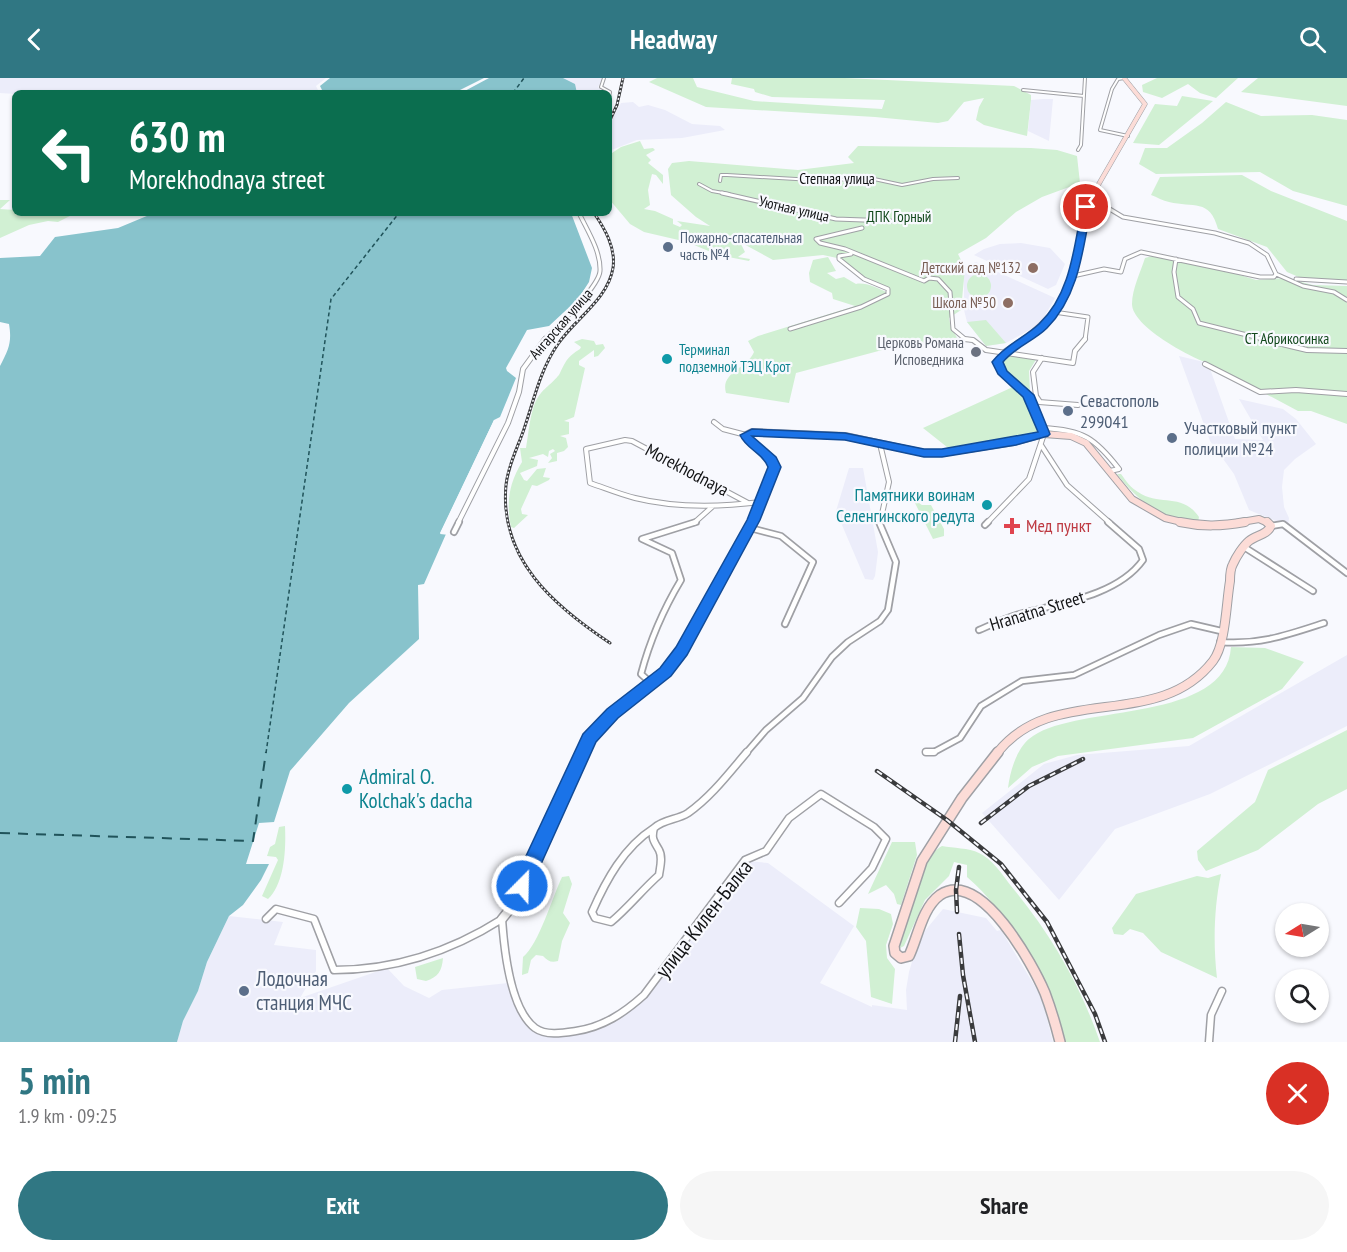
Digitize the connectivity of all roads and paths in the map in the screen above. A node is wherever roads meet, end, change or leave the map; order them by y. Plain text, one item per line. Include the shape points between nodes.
1 (604, 78) edge
2 (1085, 78) edge
3 (1124, 78) edge
4 (606, 90) edge
5 (1023, 90) dead end
6 (1084, 96) junction
7 (1128, 136) junction
8 (1078, 150) dead end
9 (958, 178) dead end
10 (720, 181) dead end
11 (699, 184) dead end
12 (1087, 204) junction
13 (580, 216) edge
14 (891, 221) dead end
15 (862, 228) dead end
16 (860, 256) junction
17 (1176, 259) junction
18 (1276, 274) junction
19 (1073, 276) junction
20 (1291, 279) junction
21 (1347, 282) edge
22 (1347, 300) edge
23 (1054, 312) junction
24 (790, 329) dead end
25 (1347, 351) edge
26 (1005, 352) junction
27 (1042, 358) junction
28 (1205, 364) dead end
29 (1347, 394) edge
30 (1032, 401) junction
31 (1040, 402) junction
32 (1078, 405) dead end
33 (714, 422) dead end
34 (1044, 431) junction
35 (746, 435) junction
36 (880, 444) junction
37 (1041, 445) junction
38 (761, 502) junction
39 (748, 503) junction
40 (713, 506) junction
41 (1268, 523) junction
42 (985, 525) dead end
43 (750, 528) junction
44 (454, 532) dead end
45 (1244, 547) junction
46 (1347, 573) edge
47 (1313, 591) dead end
48 (1324, 623) dead end
49 (785, 624) dead end
50 (979, 630) dead end
51 (1221, 631) junction
52 (1220, 642) junction
53 (651, 684) junction
54 (926, 752) dead end
55 (654, 828) junction
56 (839, 903) dead end
57 (266, 919) dead end
58 (502, 919) junction
59 (1222, 991) dead end
60 (1060, 1042) edge
61 (1209, 1042) edge

1 - 4 street via 601,87
2 - 6 street
3 - 7 main road via 1145,104
3 - 7 street via 1118,79 1112,89 1100,130
5 - 6 street
6 - 8 street
7 - 12 main road
9 - 10 street, Степная улица via 902,185 874,179 727,175 721,175
11 - 14 street, Уютная улица via 712,191 818,216 866,223
12 - 18 street via 1108,208 1120,217 1234,238 1269,257
12 - 19 main road
13 - 44 street, Ангарская улица via 598,254 598,279 539,345 523,369 508,423
15 - 16 street via 816,239
16 - 24 street via 843,254 839,259 864,279 888,289 888,294 861,307
16 - 26 street via 924,281 938,279 950,292 955,332 986,350
17 - 18 street via 1260,278
17 - 19 street via 1142,252 1125,259 1121,272 1104,269
17 - 25 street via 1178,297 1196,313 1199,322 1307,350
18 - 20 street
19 - 23 main road
20 - 21 street
20 - 22 street
23 - 26 main road via 1043,326
23 - 27 street via 1088,317 1085,340 1075,351 1073,363
26 - 27 street
26 - 30 main road via 997,362 998,367
27 - 31 street via 1033,372
28 - 29 street via 1256,391
30 - 31 street
30 - 34 main road
31 - 32 street
33 - 35 street via 723,429
34 - 36 street via 1016,441 942,453
34 - 37 street
34 - 41 main road via 1079,439 1092,449 1132,499 1179,523 1220,526 1259,519
35 - 36 street via 752,432 845,436
35 - 38 street via 775,467
36 - 55 street via 889,482 879,521 897,571 888,610 880,621 837,652 803,698 766,730 708,796 686,814
37 - 42 street via 1029,479
37 - 50 street, Hranatna Street via 1067,485 1138,549 1143,560 1133,574 1079,600 1020,614
38 - 39 street
38 - 43 street
39 - 40 street
39 - 40 street, Morekhodnaya via 629,440 586,449 590,483 642,500
40 - 53 street via 693,524 642,539 672,553 681,580 663,609 644,659 641,674
41 - 45 main road via 1269,530
41 - 46 street via 1291,529
43 - 49 street via 782,536 813,562
43 - 53 street via 681,651
45 - 47 street
45 - 51 main road via 1232,565
48 - 52 street via 1269,641
51 - 52 main road
51 - 54 street via 1191,624 1074,675 1022,681 981,706 960,738 934,752
52 - 60 main road via 1212,662 1171,694 1143,702 1062,713 1029,724 1009,738 963,796 922,861 895,953 901,958 909,956 927,912 943,893 962,890 977,896 990,907 1025,958 1044,992
53 - 58 street via 612,713 589,738 514,904
55 - 55 street via 652,837 661,858 659,875 611,922 595,918 592,912 597,899 633,844
56 - 58 street, улица Килен-Балка via 872,872 886,839 874,827 821,794 789,818 766,850 745,860 631,1009 608,1023 567,1033 542,1032 533,1026 518,1002 507,961
57 - 58 street via 276,909 314,918 334,970 341,970 365,969 446,951
59 - 61 street via 1208,1020

